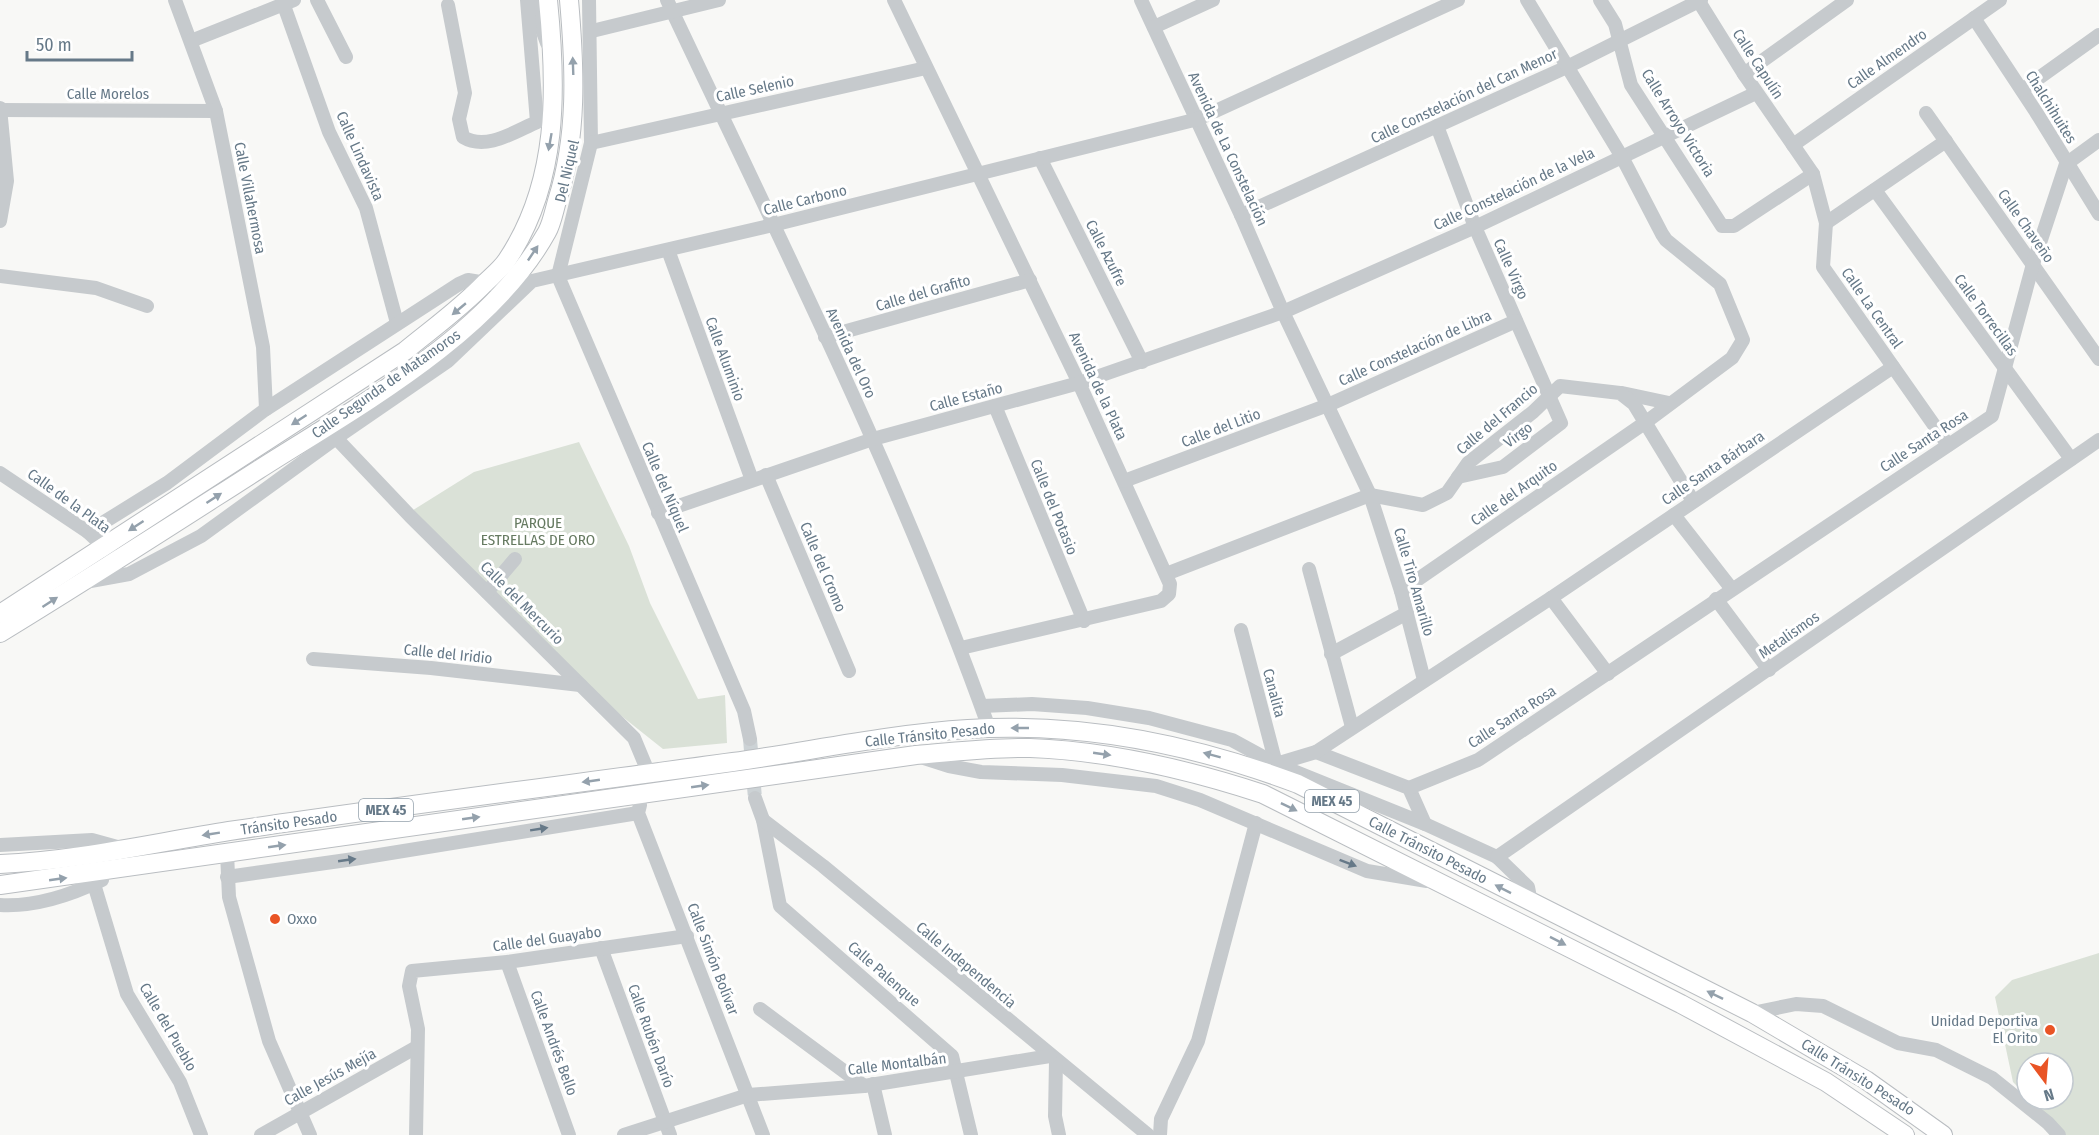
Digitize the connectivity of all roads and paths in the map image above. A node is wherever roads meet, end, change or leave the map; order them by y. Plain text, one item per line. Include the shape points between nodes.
1 (175, 0) edge
2 (317, 0) edge
3 (529, 0) edge
4 (548, 0) edge
5 (568, 0) edge
6 (589, 0) edge
7 (719, 0) edge
8 (894, 0) edge
9 (1141, 0) edge
10 (1213, 0) edge
11 (1458, 0) edge
12 (1527, 0) edge
13 (1600, 0) edge
14 (1847, 0) edge
15 (1999, 0) edge
16 (287, 1) edge
17 (1699, 1) edge
18 (448, 5) dead end
19 (669, 6) edge
20 (1974, 18) junction
21 (1154, 27) junction
22 (592, 31) junction
23 (2099, 36) edge
24 (191, 41) junction
25 (1618, 41) junction
26 (346, 57) dead end
27 (554, 61) junction
28 (1567, 67) junction
29 (926, 68) junction
30 (1744, 74) junction
31 (2022, 90) junction
32 (1756, 93) junction
33 (0, 109) edge
34 (216, 111) junction
35 (720, 113) junction
36 (1926, 113) dead end
37 (1198, 119) junction
38 (1437, 126) junction
39 (1666, 137) junction
40 (2099, 140) edge
41 (1946, 141) junction
42 (591, 143) junction
43 (1793, 145) junction
44 (1622, 157) junction
45 (1040, 158) junction
46 (2067, 164) junction
47 (978, 174) junction
48 (1813, 174) junction
49 (1875, 190) junction
50 (2099, 214) edge
51 (1241, 215) junction
52 (0, 221) edge
53 (1826, 223) junction
54 (773, 225) junction
55 (1474, 227) junction
56 (668, 250) junction
57 (2033, 264) junction
58 (0, 276) edge
59 (558, 276) junction
60 (1030, 280) junction
61 (532, 281) junction
62 (485, 283) junction
63 (506, 286) junction
64 (147, 306) dead end
65 (1283, 312) junction
66 (1516, 321) junction
67 (397, 323) junction
68 (825, 337) junction
69 (2099, 359) edge
70 (1142, 362) junction
71 (1893, 367) junction
72 (2005, 368) junction
73 (1079, 383) junction
74 (1620, 393) junction
75 (1549, 396) junction
76 (1669, 403) junction
77 (1328, 405) junction
78 (995, 406) junction
79 (266, 409) junction
80 (1646, 422) junction
81 (1561, 423) joint
82 (336, 438) junction
83 (873, 439) junction
84 (2099, 440) edge
85 (1948, 445) junction
86 (2072, 459) junction
87 (0, 473) edge
88 (766, 475) junction
89 (1458, 477) junction
90 (752, 480) junction
91 (1125, 481) junction
92 (1370, 495) junction
93 (1693, 501) junction
94 (658, 513) junction
95 (1674, 514) junction
96 (88, 532) junction
97 (110, 554) junction
98 (515, 560) dead end
99 (1309, 568) dead end
100 (1166, 574) junction
101 (79, 582) junction
102 (1731, 588) junction
103 (1401, 591) junction
104 (487, 592) junction
105 (1551, 598) junction
106 (1716, 599) junction
107 (1407, 613) junction
108 (0, 614) edge
109 (1084, 621) junction
110 (1241, 630) dead end
111 (0, 633) edge
112 (961, 648) junction
113 (1331, 654) junction
114 (313, 659) dead end
115 (1769, 670) junction
116 (849, 671) dead end
117 (1608, 674) junction
118 (1424, 680) junction
119 (580, 685) junction
120 (982, 706) junction
121 (989, 728) junction
122 (1352, 728) junction
123 (750, 739) tunnel mouth
124 (1316, 752) junction
125 (916, 755) junction
126 (1244, 764) junction
127 (1276, 764) junction
128 (649, 774) junction
129 (1409, 788) junction
130 (642, 794) junction
131 (755, 798) tunnel mouth
132 (638, 813) junction
133 (763, 820) junction
134 (1256, 823) junction
135 (1425, 824) junction
136 (0, 846) edge
137 (123, 849) junction
138 (227, 853) junction
139 (1497, 857) junction
140 (0, 864) edge
141 (115, 870) junction
142 (226, 877) junction
143 (94, 884) junction
144 (1445, 884) junction
145 (0, 885) edge
146 (1531, 903) junction
147 (0, 905) edge
148 (687, 936) junction
149 (601, 948) junction
150 (507, 962) junction
151 (760, 1009) dead end
152 (1752, 1013) junction
153 (415, 1048) junction
154 (1053, 1058) junction
155 (957, 1072) junction
156 (869, 1085) junction
157 (748, 1095) junction
158 (299, 1113) junction
159 (668, 1129) edge
160 (201, 1135) edge
161 (261, 1135) edge
162 (310, 1135) edge
163 (416, 1135) edge
164 (569, 1135) edge
165 (624, 1135) edge
166 (763, 1135) edge
167 (885, 1135) edge
168 (971, 1135) edge
169 (1059, 1135) edge
170 (1148, 1135) edge
171 (1160, 1135) edge
172 (1905, 1135) edge
173 (1943, 1135) edge
174 (2059, 1135) edge

1 - 24 street, Calle Villahermosa
2 - 26 street
3 - 18 street via 537,122 491,141 473,143 463,137 459,119 465,93
3 - 27 street
4 - 27 main road, Calle Segunda de Matamoros
63 -> 5 main road, Calle Segunda de Matamoros via 548,230 562,185 572,138
6 - 22 street, Del Niquel
7 - 19 street
8 - 29 street, Avenida de la Plata
9 - 21 street, Avenida de La Constelación
10 - 21 street
11 - 37 street, Calle Carbono
12 - 28 street
13 - 25 street, Calle Arroyo Victoria via 1615,24
14 - 30 street
15 - 20 street, Calle Almendro
16 - 24 street
16 - 67 street, Calle Lindavista via 329,132 366,208
17 - 25 street, Calle Constelación del Can Menor
17 - 30 street, Calle Capulín
19 - 22 street
19 - 35 street, Avenida del Oro
20 - 31 street, Chalchihuites
20 - 43 street, Calle Almendro
21 - 37 street, Avenida de La Constelación
22 - 42 street, Del Niquel
23 - 31 street
24 - 34 street, Calle Villahermosa
25 - 28 street, Calle Constelación del Can Menor
25 - 39 street, Calle Arroyo Victoria via 1631,85
27 -> 62 main road, Calle Segunda de Matamoros via 553,124 541,188 506,261
28 - 38 street, Calle Constelación del Can Menor
28 - 44 street
29 - 35 street, Calle Selenio
29 - 47 street, Avenida de la Plata
30 - 32 street, Calle Capulín
31 - 46 street, Chalchihuites
32 - 39 street, Calle Constelación de la Vela
32 - 43 street, Calle Capulín
33 - 34 street, Calle Morelos
33 - 52 street via 7,181
34 - 79 street, Calle Villahermosa via 263,347
35 - 42 street, Calle Selenio
35 - 54 street, Avenida del Oro
36 - 41 street, Calle Chaveño
37 - 45 street, Calle Carbono
37 - 51 street, Avenida de La Constelación
38 - 51 street, Calle Constelación del Can Menor
38 - 55 street, Calle Virgo
39 - 44 street, Calle Constelación de la Vela
39 - 48 street, Calle Arroyo Victoria via 1722,226 1734,226
40 - 46 street
41 - 49 street
41 - 57 street, Calle Chaveño
42 - 59 street, Del Niquel
43 - 48 street, Calle La Central
44 - 55 street, Calle Constelación de la Vela
44 - 76 street, Calle del Arquito via 1666,240 1720,284 1743,340 1732,358
45 - 47 street, Calle Carbono
45 - 70 street, Calle Azufre
46 - 50 street, Chalchihuites
46 - 57 street, Calle Santa Rosa
47 - 54 street, Calle Carbono
47 - 60 street, Avenida de la Plata
48 - 53 street, Calle La Central
49 - 53 street
49 - 72 street, Calle Torrecillas
51 - 65 street, Avenida de La Constelación
53 - 71 street, Calle La Central via 1823,267
54 - 56 street, Calle Carbono
54 - 68 street, Avenida del Oro
55 - 65 street, Calle Constelación de la Vela
55 - 66 street, Calle Virgo
56 - 59 street, Calle Carbono
56 - 90 street, Calle Aluminio
57 - 69 street, Calle Chaveño
57 - 72 street, Calle Santa Rosa
58 - 64 street via 96,288
59 - 61 street, Calle Carbono
59 - 94 street, Calle del Níquel
60 - 68 street, Calle del Grafito
60 - 73 street, Avenida de la Plata
61 - 63 street, Calle Carbono
61 - 82 street via 448,361
62 - 63 street, Calle Carbono
62 - 67 street, Calle Carbono via 468,280 459,284
62 -> 97 main road, Calle Segunda de Matamoros via 468,302 405,351
97 -> 63 main road, Calle Segunda de Matamoros via 419,364 470,326
65 - 70 street, Calle Estaño
65 - 77 street, Avenida de La Constelación
66 - 75 street, Calle Virgo
66 - 77 street, Calle Constelación de Libra
67 - 79 street, Calle Carbono
68 - 83 street, Avenida del Oro
70 - 73 street, Calle Estaño
71 - 85 street, Calle La Central
71 - 93 street, Calle Santa Bárbara
72 - 85 street, Calle Santa Rosa via 1992,416
72 - 86 street, Calle Torrecillas
73 - 78 street, Calle Estaño
73 - 91 street, Avenida de la Plata
74 - 75 street, Calle del Francio via 1560,386
74 - 76 street, Calle del Francio
74 - 80 street via 1634,404
75 - 81 street, Calle Virgo
75 - 89 street, Calle del Francio via 1468,463
76 - 80 street, Calle del Arquito
77 - 91 street, Calle del Litio
77 - 92 street, Calle Tiro Amarillo
78 - 83 street, Calle Estaño
78 - 109 street, Calle del Potasio
79 - 96 street, Calle Carbono via 167,483
80 - 93 street
80 - 103 street, Calle del Arquito
81 - 89 street, Virgo via 1503,467
82 - 101 street via 181,548 129,574
82 - 104 street, Calle del Mercurio
83 - 88 street, Calle Estaño
83 - 112 street, Avenida del Oro
84 - 86 street, Metalismos
85 - 102 street, Calle Santa Rosa
86 - 115 street, Metalismos
87 - 96 street, Calle de la Plata
88 - 90 street, Calle Estaño
88 - 116 street, Calle del Cromo
89 - 92 street, Calle del Francio via 1447,493 1423,505
90 - 94 street, Calle Estaño
91 - 100 street, Avenida de la Plata
92 - 100 street
92 - 103 street, Calle Tiro Amarillo
93 - 95 street, Calle Santa Bárbara
94 - 123 street, Calle del Níquel via 744,711
95 - 102 street
95 - 105 street, Calle Santa Bárbara
96 - 97 street, Calle de la Plata
97 - 101 main road, Calle Segunda de Matamoros
97 - 108 main road, Calle Segunda de Matamoros
98 - 104 street
99 - 113 street
100 - 109 street via 1170,584 1161,601
111 -> 101 main road, Calle Segunda de Matamoros
102 - 106 street, Calle Santa Rosa
103 - 107 street, Calle Tiro Amarillo
104 - 119 street, Calle del Mercurio
105 - 117 street
105 - 118 street, Calle Santa Bárbara
106 - 115 street
106 - 117 street, Calle Santa Rosa
107 - 113 street
107 - 118 street, Calle Tiro Amarillo
109 - 112 street
110 - 127 street, Canalita
112 - 120 street, Avenida del Oro
113 - 122 street
114 - 119 street, Calle del Iridio
115 - 139 street, Metalismos
117 - 129 street, Calle Santa Rosa via 1479,759
118 - 122 street, Calle Santa Bárbara
119 - 128 street, Calle del Mercurio via 634,738
120 - 121 street, Avenida del Oro
120 - 127 street via 1032,704 1149,718 1232,740
126 -> 121 main road, Calle Tránsito Pesado / MEX 45 via 1146,740 1089,731
121 - 128 main road, Calle Tránsito Pesado / MEX 45 via 911,735
122 - 124 street, Calle Santa Bárbara
124 - 127 street, Calle Santa Bárbara
124 - 129 street
130 -> 125 main road, Calle Tránsito Pesado / MEX 45
125 - 134 street via 981,772 1062,775 1156,786
125 -> 144 main road, Calle Tránsito Pesado / MEX 45 via 1030,748 1096,753 1208,776 1263,794
126 - 127 street, Calle Santa Bárbara
146 -> 126 main road, Calle Tránsito Pesado / MEX 45 via 1336,803
127 - 135 street
128 -> 137 main road, Tránsito Pesado / MEX 45
129 - 135 street
130 - 132 street
138 -> 130 main road, Tránsito Pesado / MEX 45
131 - 133 street
142 -> 132 street
132 - 148 street, Calle Simón Bolívar
133 - 154 street, Calle Independencia
133 - 155 street, Calle Palenque via 780,906 946,1049
134 -> 144 street via 1367,871
134 - 171 street via 1198,1041 1161,1119
135 - 139 street
136 - 137 street via 92,840
137 - 140 main road, Tránsito Pesado / MEX 45
138 - 141 main road, Tránsito Pesado / MEX 45
138 - 142 street
139 - 146 street via 1528,887
141 - 143 street
145 -> 141 main road, Tránsito Pesado / MEX 45
142 - 158 street via 269,1041
143 - 147 street via 63,896 16,906
143 - 160 street, Calle del Pueblo via 127,994 180,1082
144 -> 172 main road, Calle Tránsito Pesado / MEX 45 via 1786,1060
152 -> 146 main road, Calle Tránsito Pesado / MEX 45
148 - 149 street, Calle del Guayabo
148 - 157 street, Calle Simón Bolívar
149 - 150 street, Calle del Guayabo
149 - 159 street, Calle Rubén Darío
150 - 153 street, Calle del Guayabo via 412,971 410,986 418,1029
150 - 164 street, Calle Andrés Bello
151 - 156 street
152 - 173 main road, Calle Tránsito Pesado / MEX 45 via 1866,1080
152 - 174 street via 1811,1003 1898,1043 1936,1050 1992,1078
153 - 158 street, Calle Jesús Mejía
153 - 163 street
154 - 155 street, Calle Montalbán
154 - 169 street
154 - 170 street, Calle Independencia
155 - 156 street, Calle Montalbán
155 - 168 street, Calle Palenque
156 - 157 street, Calle Montalbán
156 - 167 street
157 - 159 street, Calle Montalbán
157 - 166 street, Calle Simón Bolívar
158 - 161 street, Calle Jesús Mejía
158 - 162 street
159 - 165 street, Calle Montalbán

